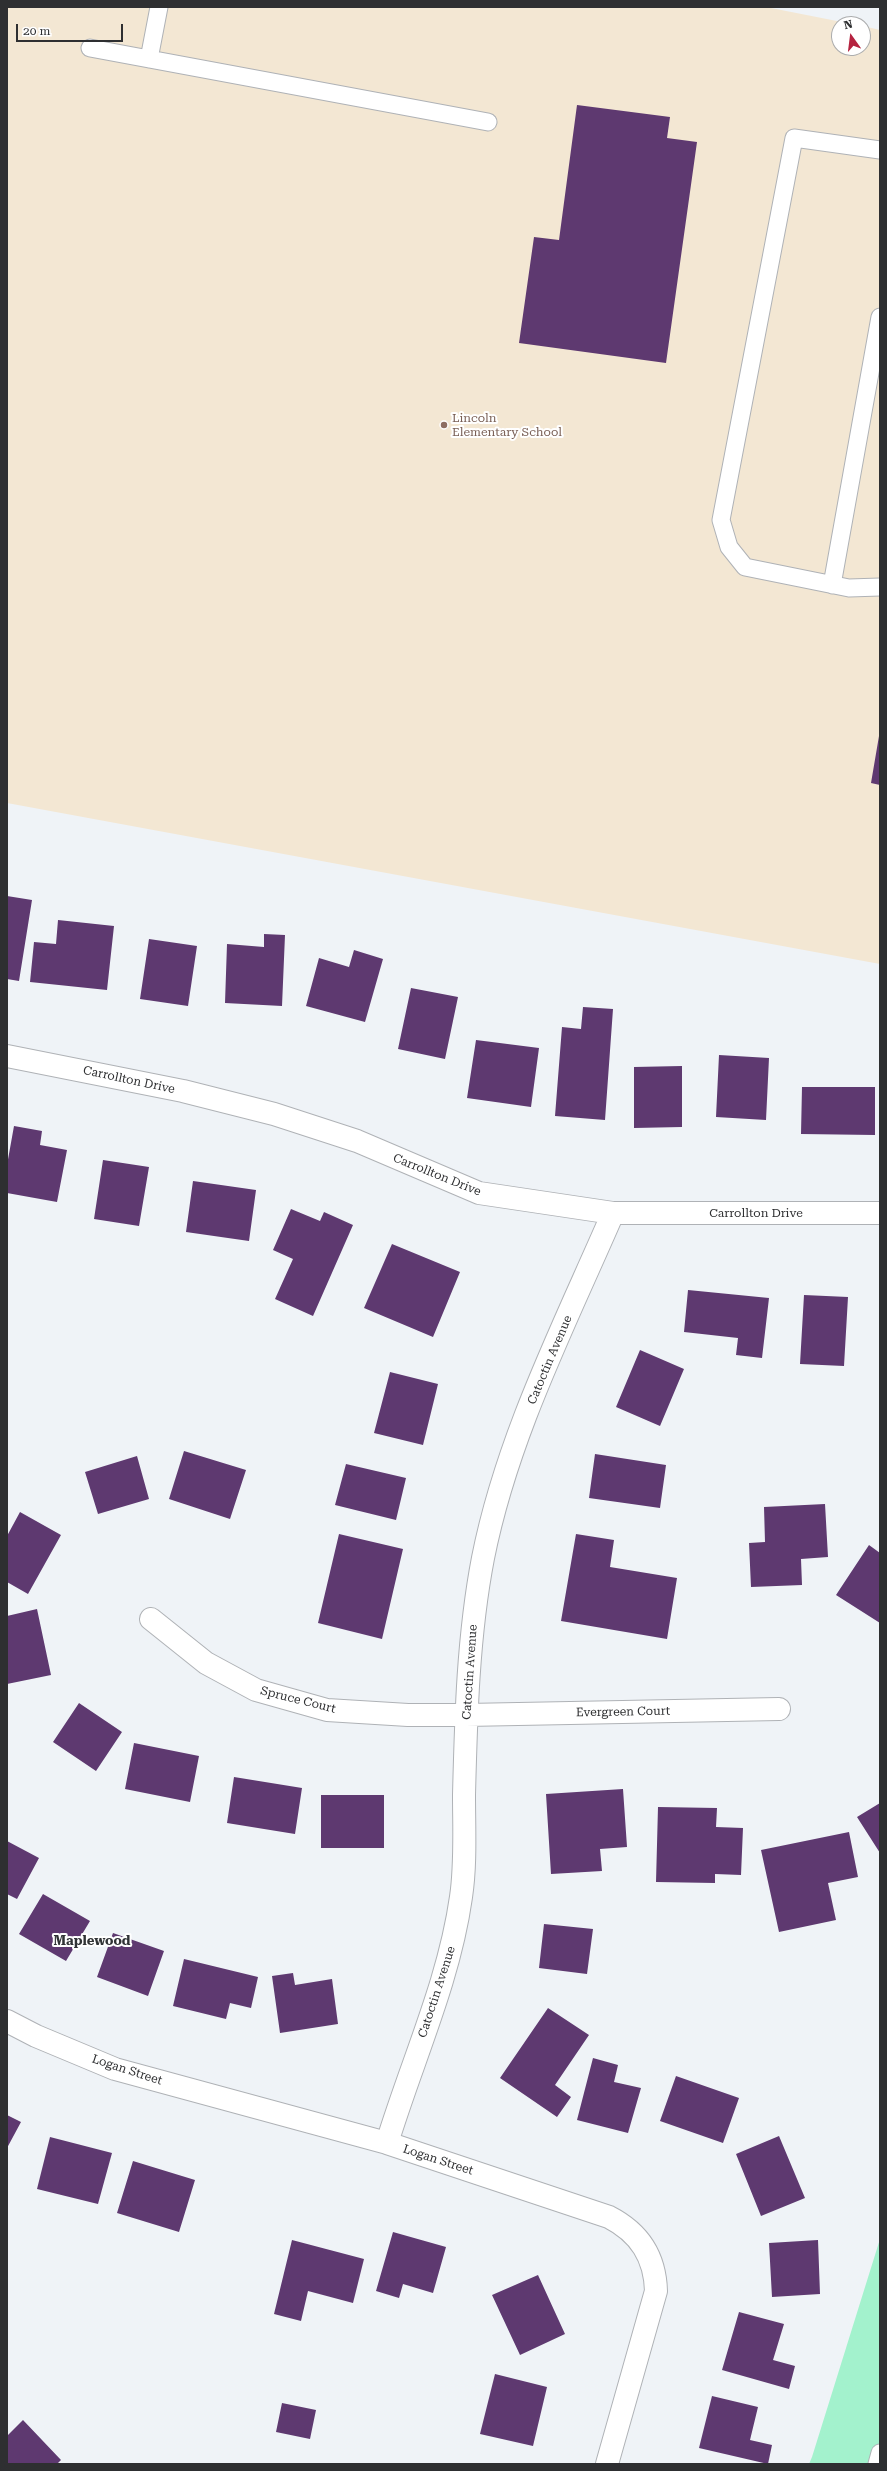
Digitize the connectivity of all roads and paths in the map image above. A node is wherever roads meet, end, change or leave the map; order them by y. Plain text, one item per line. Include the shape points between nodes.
1 (159, 7) edge
2 (90, 48) dead end
3 (149, 59) junction
4 (488, 122) dead end
5 (880, 150) edge
6 (880, 317) edge
7 (832, 585) junction
8 (880, 587) edge
9 (7, 1056) edge
10 (613, 1213) junction
11 (880, 1213) edge
12 (151, 1620) dead end
13 (780, 1709) dead end
14 (466, 1715) junction
15 (7, 2021) edge
16 (387, 2143) junction
17 (880, 2453) edge
18 (607, 2464) edge
19 (877, 2464) edge

1 - 3 lane
2 - 3 lane
3 - 4 lane
5 - 7 lane via 794,138 721,520 729,547 745,567
6 - 7 lane
7 - 8 lane via 849,588
9 - 10 street, Carrollton Drive via 183,1091 274,1114 357,1141 479,1193
10 - 11 street, Carrollton Drive
10 - 14 street, Catoctin Avenue via 528,1410 502,1481 483,1559
12 - 14 street, Spruce Court via 206,1663 256,1690 328,1710 408,1715
13 - 14 street, Evergreen Court
14 - 16 street, Catoctin Avenue via 462,1894 452,1950 401,2095
15 - 16 street, Logan Street via 115,2069
16 - 18 street, Logan Street via 609,2217 632,2231 641,2241 653,2264 656,2291
17 - 19 lane

